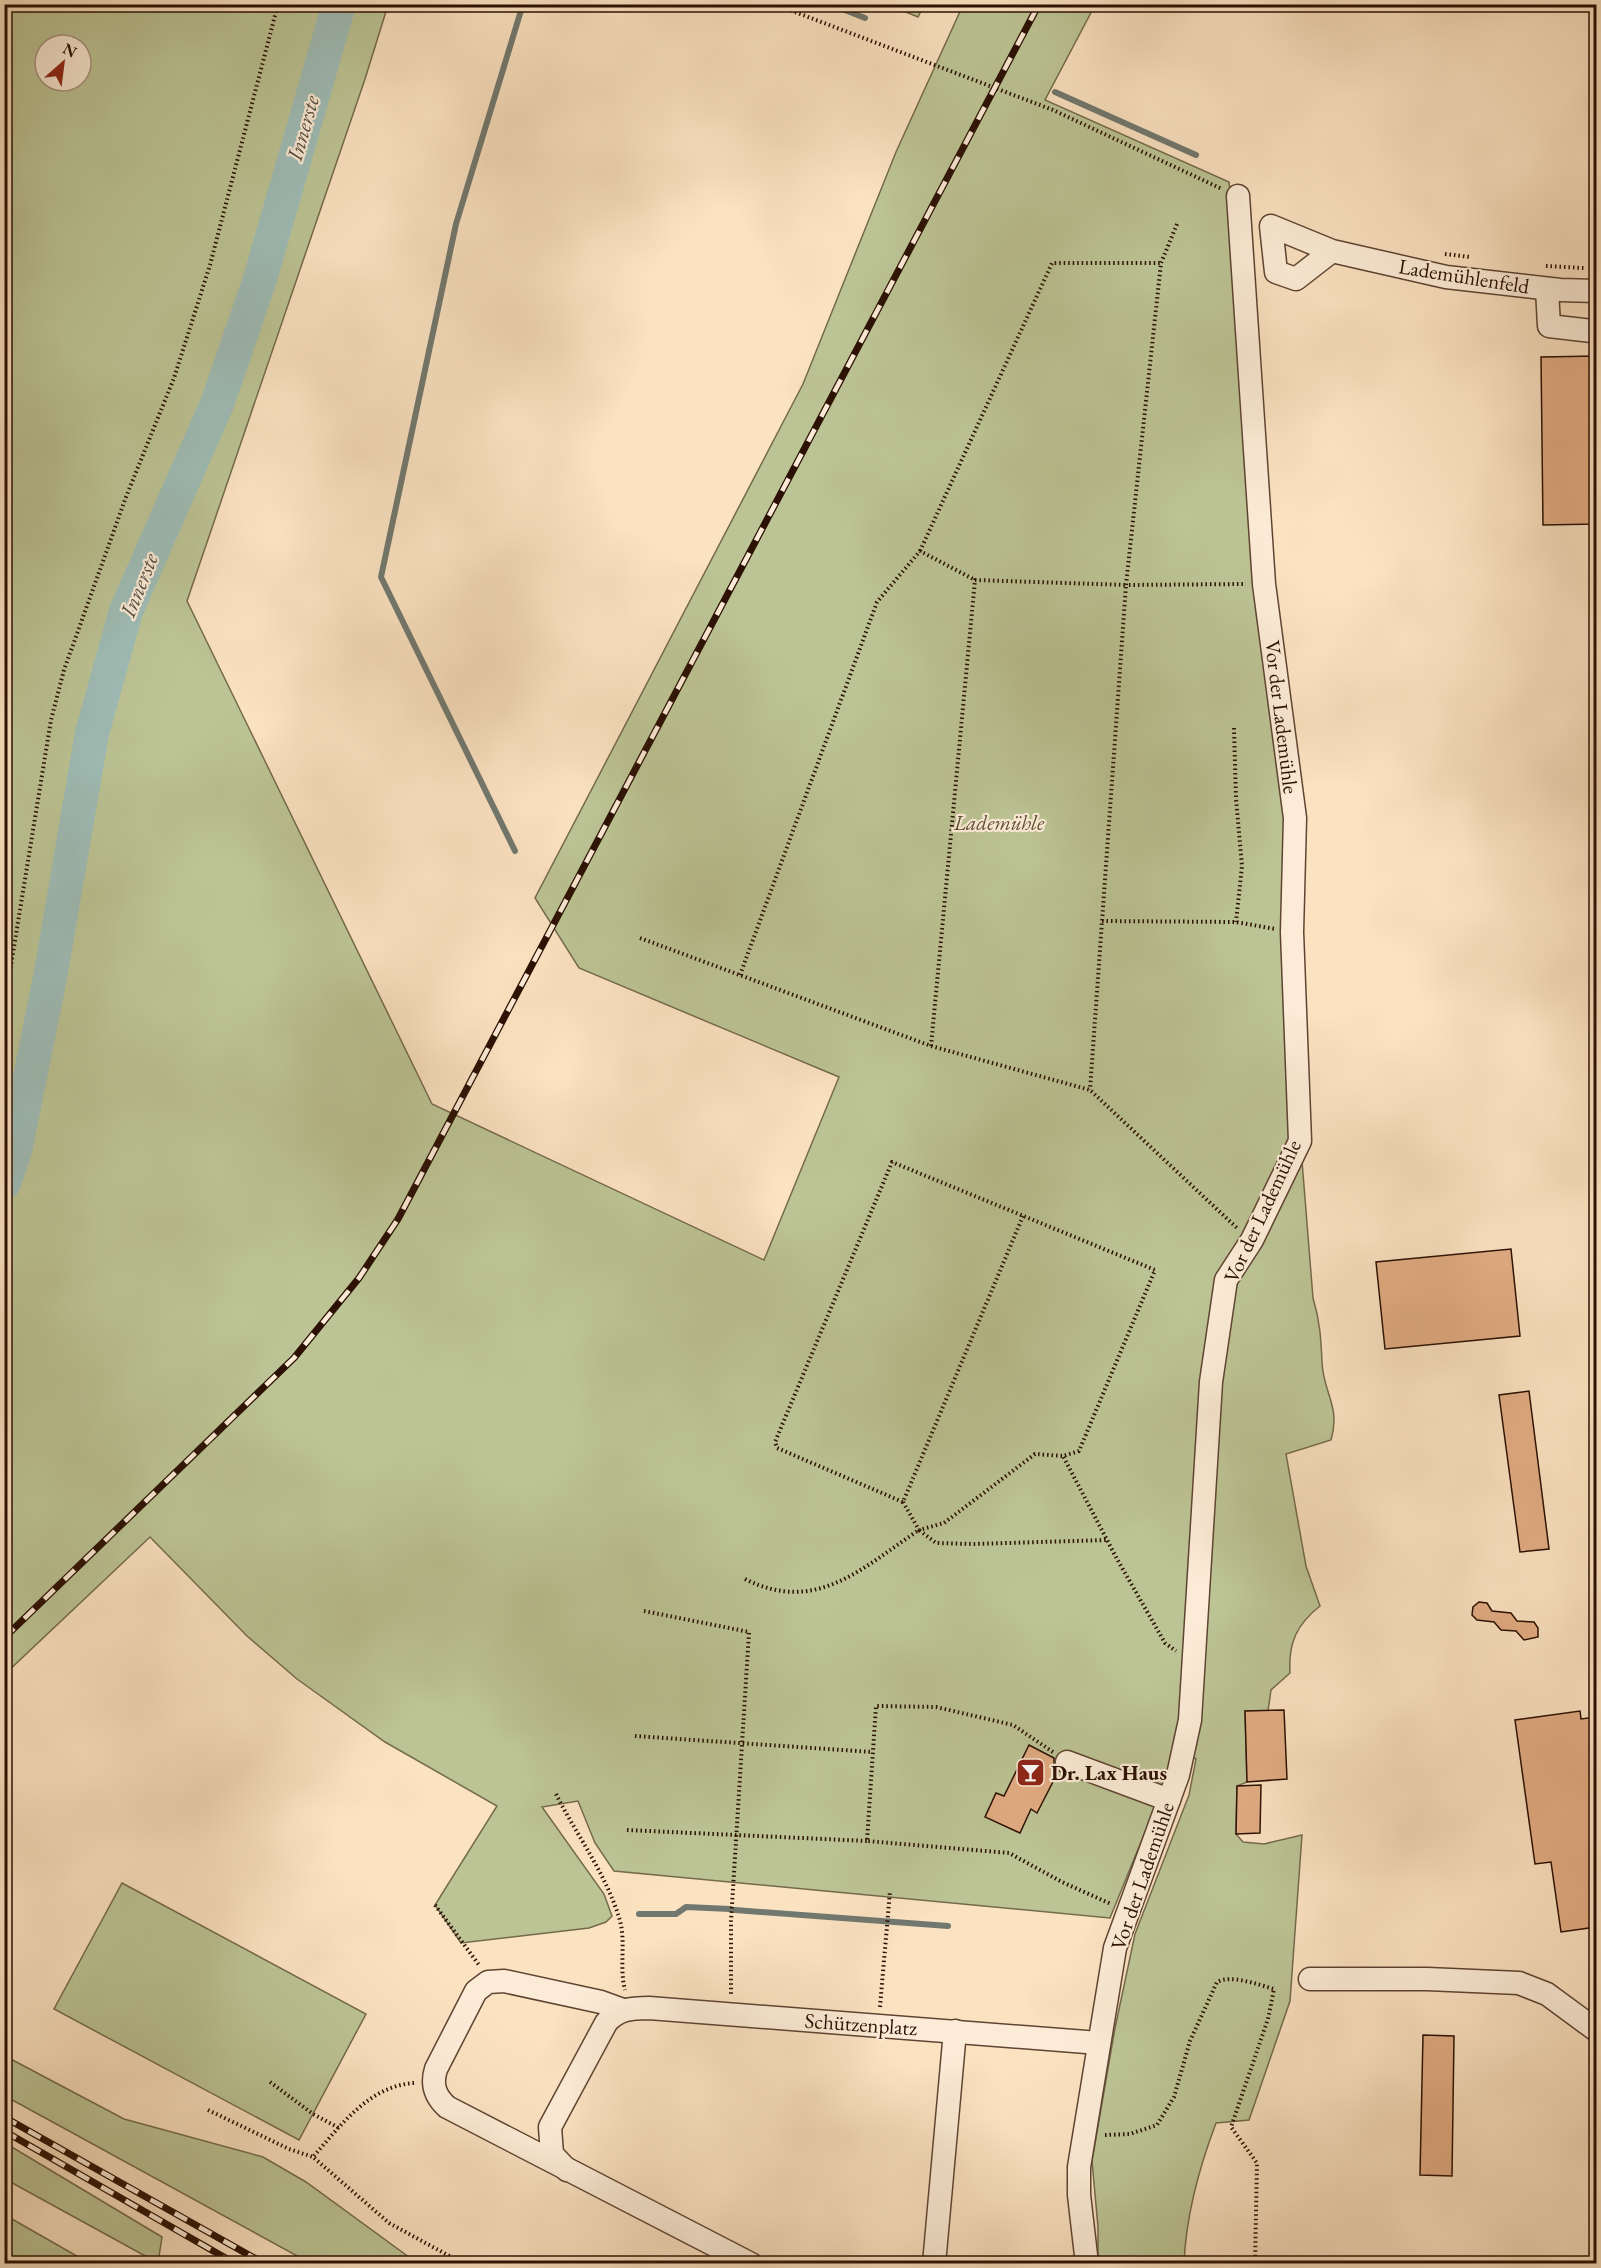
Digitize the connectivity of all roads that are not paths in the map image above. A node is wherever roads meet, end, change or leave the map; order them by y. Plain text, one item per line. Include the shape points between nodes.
1 (1271, 226) junction
2 (1332, 251) junction
3 (1546, 289) junction
4 (1596, 291) edge
5 (1592, 331) dead end
6 (1067, 1762) road end
7 (1169, 1800) junction
8 (1310, 1979) dead end
9 (626, 2009) junction
10 (1596, 2030) edge
11 (955, 2031) junction
12 (1099, 2043) junction
13 (567, 2170) junction
14 (751, 2264) edge
15 (934, 2264) edge
16 (1088, 2264) edge

1 - 2 street, Lademühlenfeld
1 - 2 street via 1276,272 1296,279
1 - 7 street, Vor der Lademühle via 1240,206 1264,584 1295,818 1292,932 1300,1141 1252,1240 1226,1280 1211,1382 1190,1720
2 - 3 street, Lademühlenfeld via 1446,276
3 - 4 street, Lademühlenfeld
3 - 5 street via 1549,326
6 - 7 street
7 - 12 street, Vor der Lademühle via 1115,1948
8 - 10 street via 1519,1983 1547,1994
9 - 11 street, Schützenplatz
9 - 13 street via 606,2023 550,2127 552,2154
9 - 13 street, Schützenplatz via 504,1981 488,1982 476,1991 439,2062 433,2082 437,2096 447,2107
11 - 12 street, Schützenplatz
11 - 15 street
12 - 16 street, Vor der Lademühle via 1078,2181
13 - 14 street

